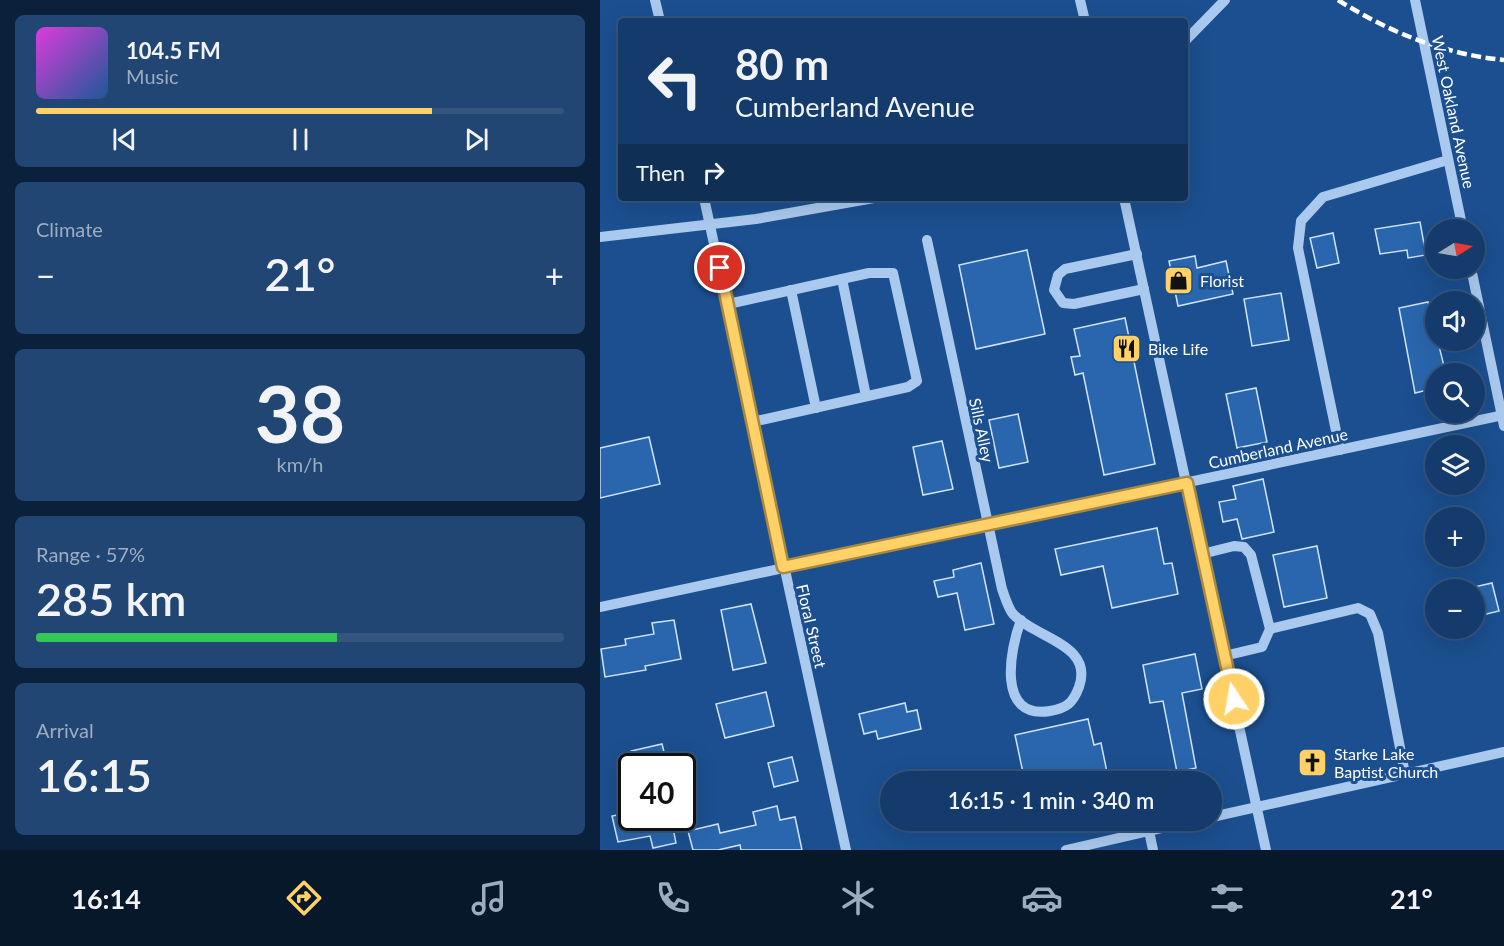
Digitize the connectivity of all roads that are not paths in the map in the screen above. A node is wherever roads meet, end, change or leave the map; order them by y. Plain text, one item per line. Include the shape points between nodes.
1 (655, 0) edge
2 (1080, 0) edge
3 (1225, 0) edge
4 (1415, 0) edge
5 (659, 18) edge
6 (1084, 18) edge
7 (1188, 38) edge
8 (1448, 160) junction
9 (705, 201) edge
10 (857, 201) edge
11 (1125, 201) edge
12 (1461, 219) edge
13 (710, 223) junction
14 (600, 237) edge
15 (927, 240) dead end
16 (1137, 254) junction
17 (842, 279) junction
18 (1473, 279) edge
19 (1144, 289) junction
20 (791, 290) junction
21 (728, 304) junction
22 (866, 396) junction
23 (816, 408) junction
24 (1503, 419) edge
25 (753, 422) junction
26 (1340, 450) junction
27 (1187, 483) junction
28 (987, 525) junction
29 (1202, 554) junction
30 (783, 567) junction
31 (600, 607) edge
32 (1021, 620) junction
33 (1270, 629) junction
34 (1224, 656) junction
35 (1504, 752) edge
36 (1405, 774) junction
37 (1257, 807) junction
38 (1222, 815) edge
39 (1149, 831) joint
40 (846, 850) edge
41 (1066, 850) edge
42 (1153, 850) edge
43 (1266, 850) edge

1 - 5 street
2 - 6 street
3 - 7 street
4 - 8 street, West Oakland Avenue
8 - 12 street, West Oakland Avenue
8 - 26 street via 1323,198 1301,221 1298,248
9 - 13 street, Floral Street
10 - 13 street
11 - 16 street
13 - 14 street
13 - 21 street, Floral Street
15 - 28 street, Sills Alley
16 - 19 street
16 - 19 street via 1065,269 1058,275 1054,290 1063,303 1074,304
17 - 20 street
17 - 22 street
17 - 22 street via 893,273 917,381 908,387
18 - 24 street
19 - 27 street
20 - 21 street
20 - 23 street
21 - 25 street, Floral Street
22 - 23 street
23 - 25 street
24 - 26 street, Cumberland Avenue
25 - 30 street, Floral Street
26 - 27 street, Cumberland Avenue
27 - 28 street, Cumberland Avenue
27 - 29 street
28 - 30 street, Cumberland Avenue
28 - 32 street, Sills Alley via 1002,589 1012,613
29 - 33 street via 1244,547 1251,555
29 - 34 street
30 - 31 street, Cumberland Avenue
30 - 40 street, Floral Street
32 - 32 street, Sills Alley via 1065,646 1083,666 1074,700 1065,708 1030,710 1018,702 1010,681 1013,642
33 - 34 street via 1262,647
33 - 36 street via 1358,608 1370,614 1378,633
34 - 37 street
35 - 36 street
36 - 37 street
37 - 38 street
37 - 43 street
39 - 41 street
39 - 42 street

